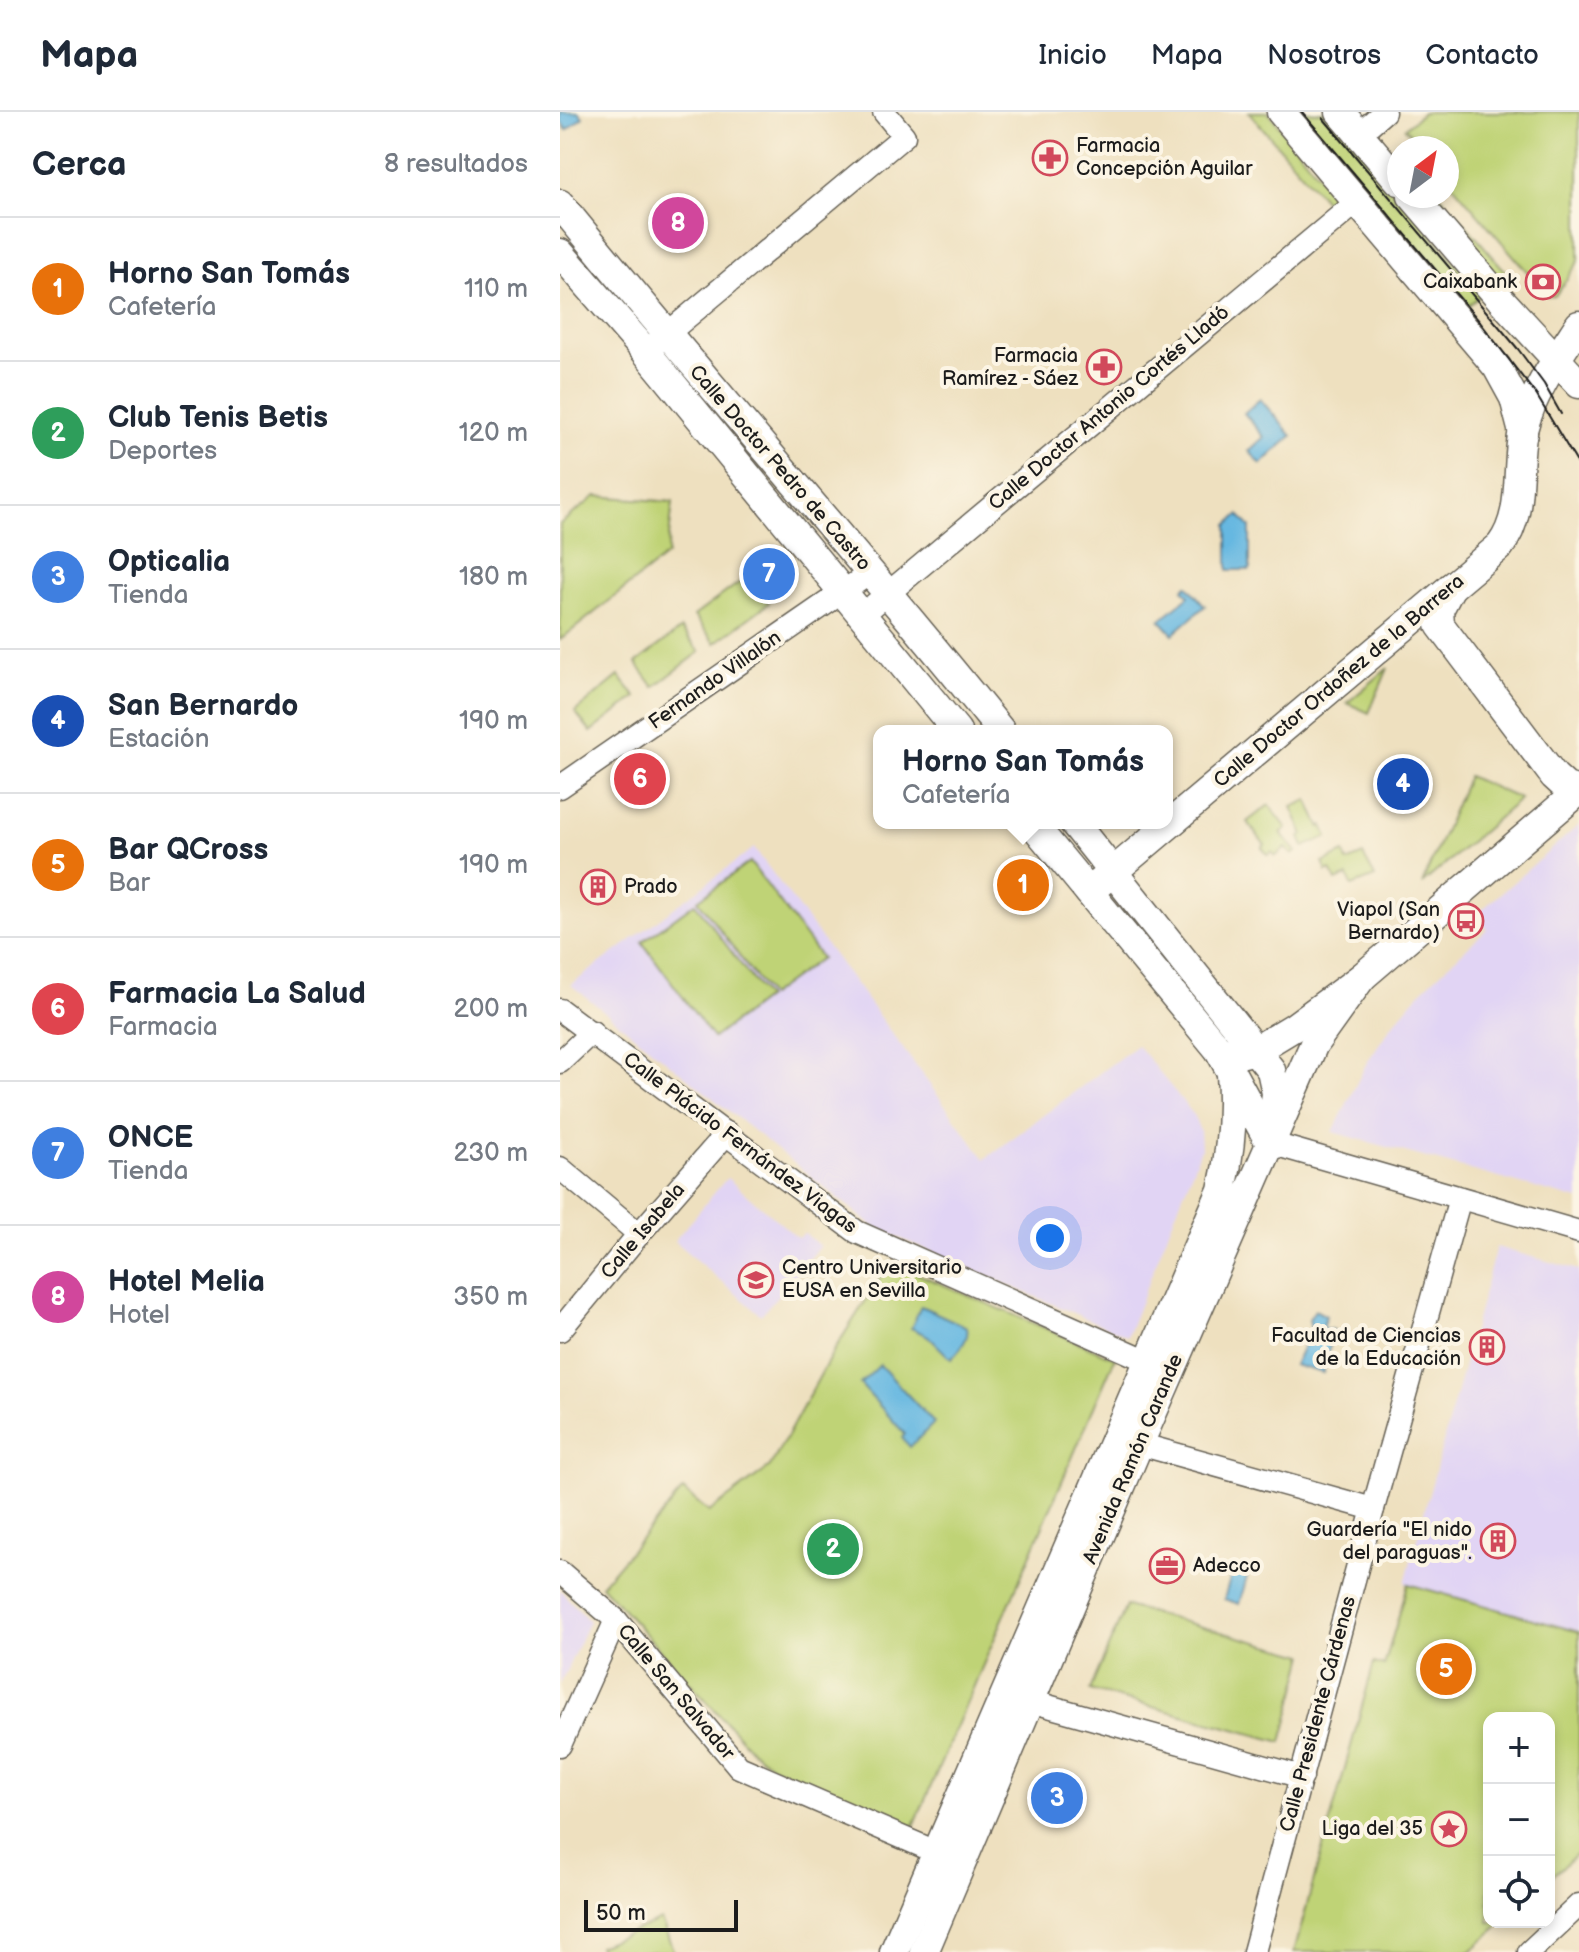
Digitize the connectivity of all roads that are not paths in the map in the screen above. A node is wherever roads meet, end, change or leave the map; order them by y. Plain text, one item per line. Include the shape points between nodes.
1 (884, 112) edge
2 (1281, 112) edge
3 (1340, 112) edge
4 (1384, 112) edge
5 (1359, 134) junction
6 (1387, 167) edge
7 (1357, 202) junction
8 (560, 204) edge
9 (1422, 208) edge
10 (560, 253) edge
11 (1579, 325) edge
12 (656, 344) junction
13 (1557, 359) junction
14 (1579, 384) edge
15 (1523, 433) junction
16 (878, 583) junction
17 (1452, 586) junction
18 (843, 592) junction
19 (862, 615) junction
20 (952, 725) edge
21 (996, 725) edge
22 (560, 787) edge
23 (1579, 791) edge
24 (1173, 821) edge
25 (1037, 829) edge
26 (1079, 829) edge
27 (1164, 829) edge
28 (1113, 872) junction
29 (1089, 892) junction
30 (1362, 977) junction
31 (560, 1010) edge
32 (592, 1032) junction
33 (1256, 1050) junction
34 (560, 1062) edge
35 (1225, 1062) junction
36 (727, 1133) junction
37 (1270, 1143) junction
38 (560, 1168) edge
39 (1460, 1198) junction
40 (1579, 1232) edge
41 (639, 1234) junction
42 (560, 1330) edge
43 (1148, 1361) junction
44 (1139, 1444) junction
45 (1373, 1509) junction
46 (560, 1572) edge
47 (616, 1620) junction
48 (1030, 1701) junction
49 (560, 1745) edge
50 (1302, 1777) junction
51 (936, 1852) junction
52 (1579, 1905) edge
53 (894, 1952) edge
54 (924, 1952) edge
55 (1254, 1952) edge
56 (1529, 1952) edge

1 - 12 street via 904,136
2 - 7 main road
3 - 5 main road
4 - 5 street
5 - 6 main road
7 - 15 main road via 1497,367 1514,398
7 - 16 street, Calle Doctor Antonio Cortés Lladó
8 - 12 main road, Calle Doctor Pedro de Castro
9 - 13 main road
10 - 12 main road, Calle Doctor Pedro de Castro
11 - 13 main road
12 - 16 main road, Calle Doctor Pedro de Castro
12 - 18 main road, Calle Doctor Pedro de Castro
13 - 14 main road
13 - 15 main road
15 - 17 main road, Calle Doctor Ordoñez de la Barrera via 1506,538
16 - 18 street, Fernando Villalón
16 - 19 street, Calle Doctor Antonio Cortés Lladó
16 - 21 main road, Calle Doctor Pedro de Castro
17 - 23 main road via 1439,610 1440,625 1554,776
17 - 24 main road, Calle Doctor Ordoñez de la Barrera
18 - 19 main road, Calle Doctor Pedro de Castro
18 - 22 street, Fernando Villalón
19 - 20 main road, Calle Doctor Pedro de Castro
23 - 30 main road, Avenida Ramón Carande
25 - 29 main road
26 - 28 main road
27 - 28 main road, Calle Doctor Ordoñez de la Barrera
28 - 29 main road, Calle Doctor Ordoñez de la Barrera
28 - 33 main road
29 - 35 main road
30 - 33 main road, Avenida Ramón Carande
30 - 37 main road, Avenida Ramón Carande via 1314,1044
31 - 32 street, Calle Plácido Fernández Viagas
32 - 34 street
32 - 36 street, Calle Plácido Fernández Viagas
33 - 35 main road
33 - 37 main road via 1271,1070 1276,1093
35 - 37 main road
35 - 43 main road, Avenida Ramón Carande via 1233,1112 1222,1190
36 - 41 street, Calle Isabela
36 - 43 street, Calle Plácido Fernández Viagas via 857,1232
37 - 39 street
37 - 44 main road, Avenida Ramón Carande
38 - 41 street
39 - 40 street
39 - 45 street, Calle Presidente Cárdenas
41 - 42 street, Calle Isabela
43 - 51 main road, Avenida Ramón Carande
44 - 45 street
44 - 48 main road, Avenida Ramón Carande
45 - 50 street, Calle Presidente Cárdenas
46 - 47 street, Calle San Salvador
47 - 49 street
47 - 51 street, Calle San Salvador via 739,1767
48 - 50 street
48 - 54 main road, Avenida Ramón Carande
50 - 55 street, Calle Presidente Cárdenas
51 - 53 main road, Avenida Ramón Carande
52 - 56 street

